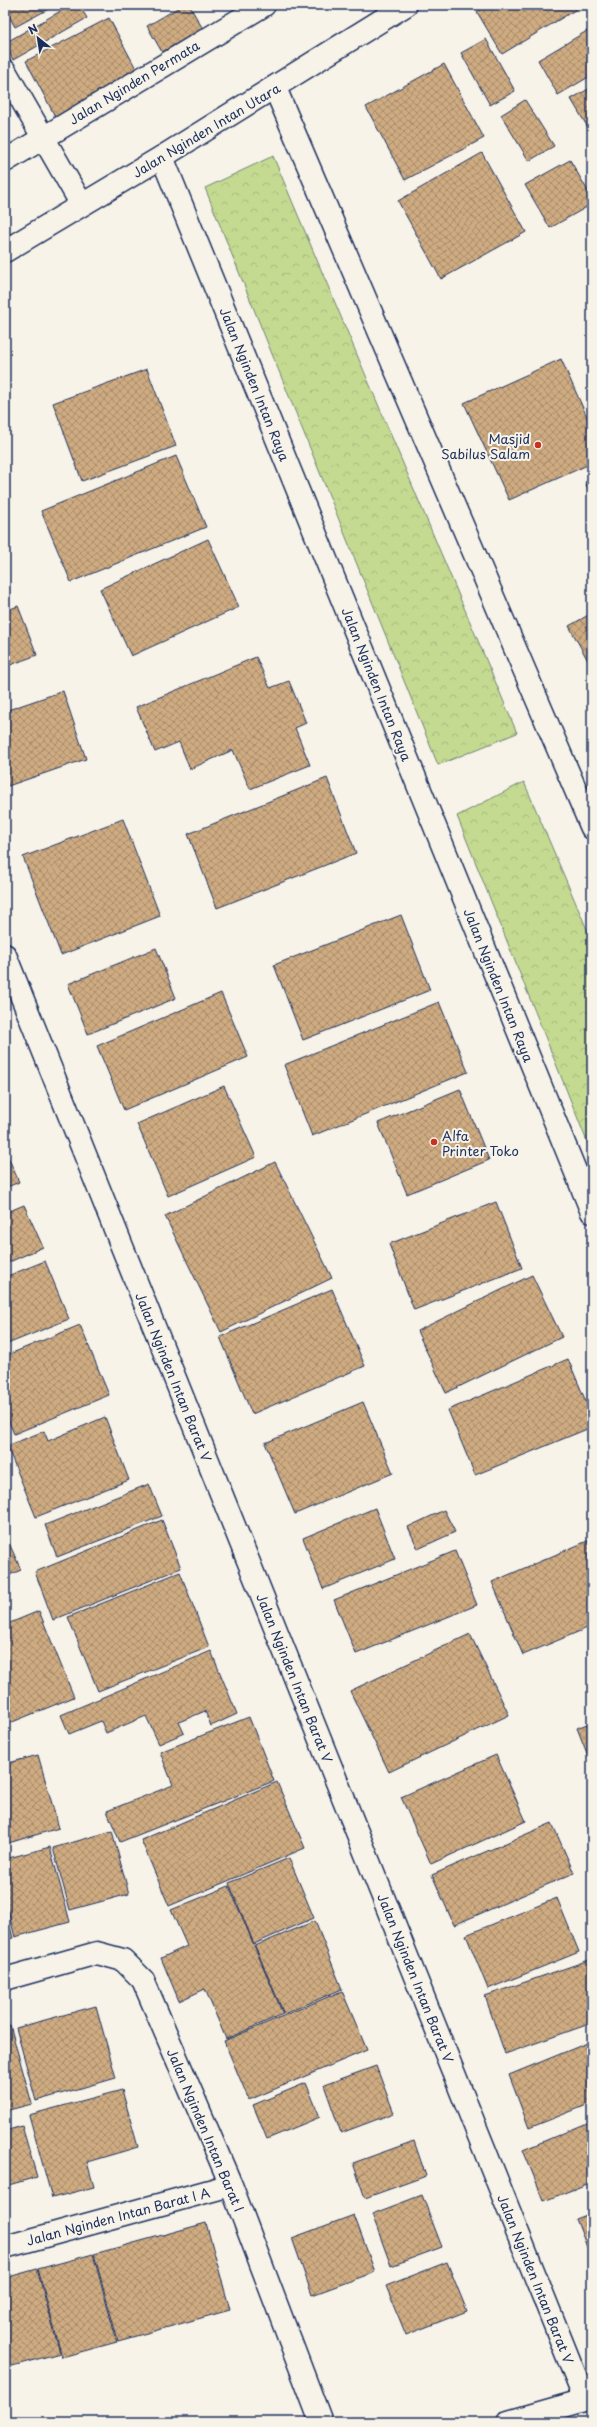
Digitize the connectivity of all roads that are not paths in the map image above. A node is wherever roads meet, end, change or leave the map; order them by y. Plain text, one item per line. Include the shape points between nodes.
1 (406, 5) edge
2 (259, 7) edge
3 (5, 71) edge
4 (275, 88) junction
5 (45, 140) junction
6 (162, 157) junction
7 (5, 161) edge
8 (82, 205) junction
9 (5, 251) edge
10 (592, 828) edge
11 (5, 955) edge
12 (592, 1212) edge
13 (5, 1979) edge
14 (231, 2185) junction
15 (5, 2247) edge
16 (588, 2399) edge
17 (321, 2422) edge
18 (508, 2422) edge

1 - 4 street, Jalan Nginden Intan Utara
2 - 5 street, Jalan Nginden Permata
3 - 5 street
4 - 6 street, Jalan Nginden Intan Utara
4 - 10 street
5 - 7 street, Jalan Nginden Permata
5 - 8 street
6 - 8 street, Jalan Nginden Intan Utara
6 - 12 street, Jalan Nginden Intan Raya
8 - 9 street, Jalan Nginden Intan Utara
11 - 16 street, Jalan Nginden Intan Barat V
13 - 14 street, Jalan Nginden Intan Barat I via 97,1953 123,1960 143,1980
14 - 15 street, Jalan Nginden Intan Barat I A
14 - 17 street, Jalan Nginden Intan Barat I
16 - 18 street

